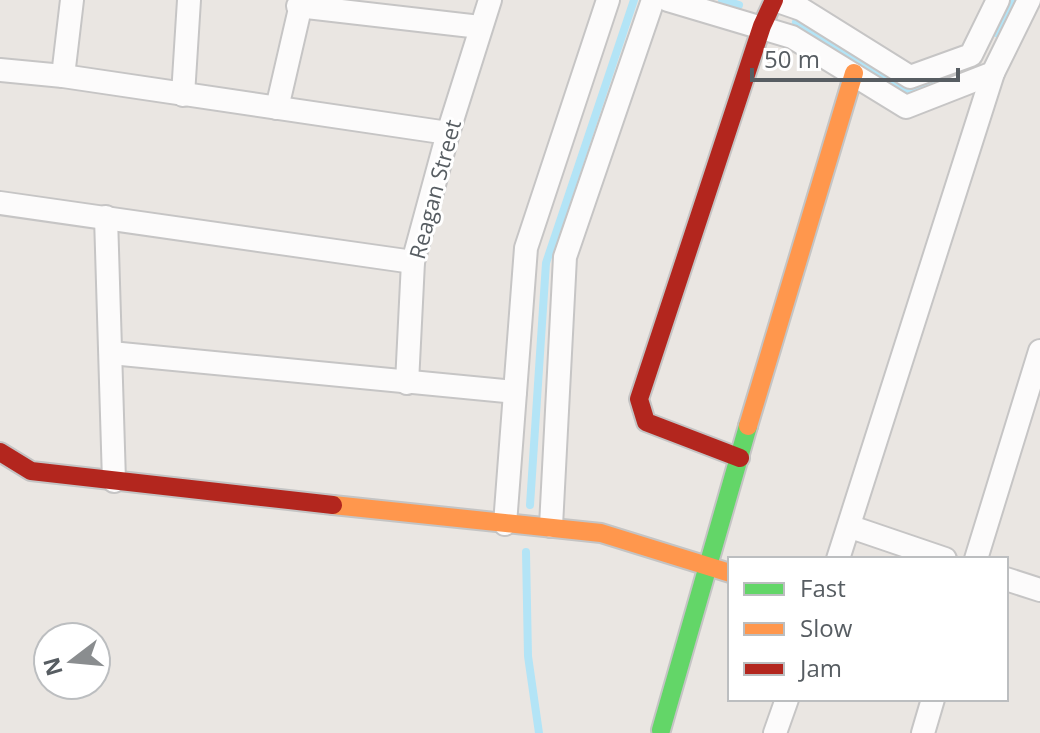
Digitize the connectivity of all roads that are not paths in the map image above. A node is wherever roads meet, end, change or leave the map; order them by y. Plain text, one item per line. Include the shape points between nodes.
1 (72, 0) edge
2 (189, 0) edge
3 (490, 0) edge
4 (608, 0) edge
5 (653, 0) edge
6 (668, 0) edge
7 (775, 0) edge
8 (998, 0) edge
9 (1029, 0) edge
10 (300, 3) edge
11 (762, 26) junction
12 (480, 27) junction
13 (0, 70) edge
14 (854, 73) junction
15 (993, 73) junction
16 (63, 76) junction
17 (183, 95) junction
18 (277, 108) junction
19 (448, 133) junction
20 (0, 203) edge
21 (106, 217) junction
22 (413, 262) junction
23 (1040, 351) edge
24 (111, 353) junction
25 (407, 383) junction
26 (515, 392) junction
27 (0, 452) edge
28 (740, 458) junction
29 (114, 481) junction
30 (505, 524) junction
31 (551, 526) junction
32 (851, 527) junction
33 (839, 557) edge
34 (939, 557) edge
35 (977, 557) edge
36 (705, 568) junction
37 (728, 573) edge
38 (1008, 580) edge
39 (1040, 590) edge
40 (786, 701) edge
41 (932, 701) edge
42 (661, 730) dead end
43 (775, 733) edge
44 (923, 733) edge

1 - 16 street
2 - 17 street
3 - 12 street, Reagan Street
4 - 26 street via 526,248
5 - 31 street via 565,257
6 - 11 street
7 - 8 street via 801,9 910,77 971,55
7 - 11 street
9 - 15 street
10 - 12 street
10 - 18 street
11 - 14 street
11 - 28 street via 639,399 646,422
12 - 19 street, Reagan Street
13 - 16 street
14 - 15 street via 906,107
14 - 28 street
15 - 32 street
16 - 17 street
17 - 18 street
18 - 19 street
19 - 22 street, Reagan Street
20 - 21 street
21 - 22 street
21 - 24 street
22 - 25 street, Reagan Street
23 - 35 street
24 - 25 street
24 - 29 street
25 - 26 street
26 - 30 street
27 - 29 street via 31,471
28 - 36 street
29 - 30 street
30 - 31 street
31 - 36 street via 601,533
32 - 33 street
32 - 34 street
36 - 37 street
36 - 42 street
38 - 39 street
40 - 43 street
41 - 44 street

